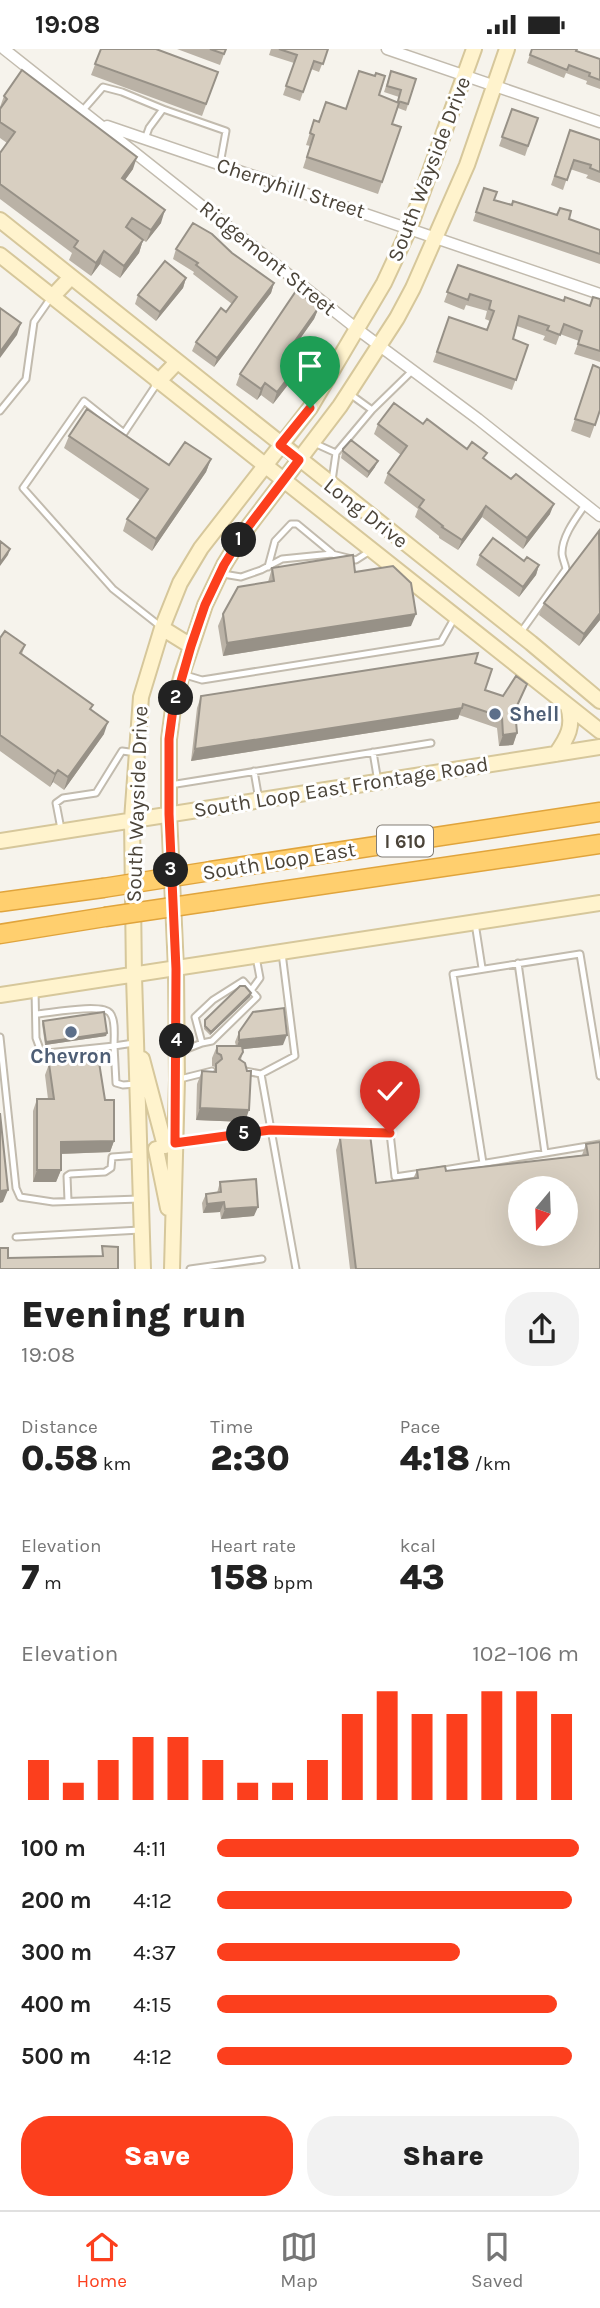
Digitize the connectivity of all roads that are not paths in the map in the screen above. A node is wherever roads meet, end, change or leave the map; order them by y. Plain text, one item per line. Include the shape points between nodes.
1 (4, 49) edge
2 (387, 49) edge
3 (474, 49) edge
4 (507, 49) edge
5 (466, 76) junction
6 (494, 86) junction
7 (163, 109) junction
8 (83, 110) junction
9 (600, 122) edge
10 (100, 124) junction
11 (145, 139) junction
12 (220, 164) junction
13 (0, 220) edge
14 (410, 227) junction
15 (436, 237) junction
16 (0, 255) edge
17 (71, 277) junction
18 (600, 294) edge
19 (52, 297) junction
20 (356, 330) junction
21 (380, 345) junction
22 (177, 362) junction
23 (413, 370) junction
24 (158, 382) junction
25 (349, 393) junction
26 (372, 410) junction
27 (0, 411) edge
28 (314, 443) junction
29 (280, 445) junction
30 (336, 453) junction
31 (299, 460) junction
32 (264, 464) junction
33 (285, 480) junction
34 (331, 485) junction
35 (586, 504) junction
36 (600, 516) edge
37 (407, 545) junction
38 (372, 550) junction
39 (332, 554) junction
40 (391, 565) junction
41 (268, 567) junction
42 (220, 574) junction
43 (455, 617) junction
44 (162, 628) junction
45 (525, 639) junction
46 (191, 646) junction
47 (515, 664) junction
48 (182, 674) junction
49 (599, 697) edge
50 (568, 706) junction
51 (600, 731) edge
52 (431, 743) dead end
53 (600, 747) edge
54 (137, 753) junction
55 (373, 753) junction
56 (556, 754) junction
57 (254, 771) junction
58 (378, 782) junction
59 (170, 785) junction
60 (259, 800) junction
61 (600, 812) edge
62 (169, 814) junction
63 (132, 820) junction
64 (61, 831) junction
65 (0, 841) edge
66 (600, 844) edge
67 (0, 902) edge
68 (600, 903) edge
69 (475, 922) junction
70 (0, 934) edge
71 (282, 953) junction
72 (256, 957) junction
73 (518, 963) junction
74 (482, 968) junction
75 (176, 969) junction
76 (134, 975) junction
77 (251, 989) junction
78 (35, 990) junction
79 (0, 995) edge
80 (213, 1000) junction
81 (220, 1007) edge
82 (176, 1010) junction
83 (203, 1011) junction
84 (37, 1014) junction
85 (195, 1017) junction
86 (210, 1017) edge
87 (0, 1037) edge
88 (136, 1040) junction
89 (202, 1043) junction
90 (114, 1046) junction
91 (177, 1053) junction
92 (240, 1070) edge
93 (212, 1071) edge
94 (261, 1074) junction
95 (600, 1076) edge
96 (177, 1080) junction
97 (138, 1084) junction
98 (8, 1112) junction
99 (0, 1113) edge
100 (270, 1130) junction
101 (600, 1144) edge
102 (165, 1146) junction
103 (545, 1153) junction
104 (140, 1154) junction
105 (483, 1163) junction
106 (142, 1199) junction
107 (68, 1201) junction
108 (143, 1230) junction
109 (173, 1230) junction
110 (16, 1237) dead end
111 (262, 1259) dead end
112 (143, 1269) edge
113 (172, 1269) edge
114 (190, 1269) edge
115 (296, 1269) edge

1 - 8 street, Ridgemont Street
2 - 5 street
3 - 5 main road, South Wayside Drive
4 - 6 main road, South Wayside Drive
5 - 6 street
5 - 14 main road, South Wayside Drive
6 - 9 street
6 - 15 main road, South Wayside Drive
7 - 8 lane via 103,87
7 - 11 lane
7 - 12 lane via 226,131
8 - 10 street, Ridgemont Street
10 - 11 street, Cherryhill Street
10 - 20 street, Ridgemont Street
11 - 12 street, Cherryhill Street
12 - 14 street, Cherryhill Street
13 - 17 main road, Long Drive
14 - 15 street, Cherryhill Street
14 - 20 main road, South Wayside Drive
15 - 18 street, Cherryhill Street
15 - 21 main road, South Wayside Drive via 414,288
16 - 19 main road, Long Drive
17 - 19 main road
17 - 22 main road, Long Drive
19 - 24 main road, Long Drive
19 - 27 lane via 34,322 26,379
20 - 21 street, Ridgemont Street
20 - 29 main road, South Wayside Drive via 310,408
21 - 23 street, Ridgemont Street
21 - 25 main road, South Wayside Drive
22 - 24 main road
22 - 29 main road, Long Drive
23 - 26 lane
23 - 35 street, Ridgemont Street
24 - 32 main road, Long Drive
24 - 44 lane via 124,433 84,401 23,488 113,589
25 - 26 lane
25 - 28 main road, South Wayside Drive
26 - 30 lane
28 - 30 lane
28 - 31 main road, South Wayside Drive
29 - 31 main road, Long Drive
29 - 32 main road, South Wayside Drive
30 - 34 lane
31 - 33 main road, South Wayside Drive
31 - 34 main road, Long Drive
32 - 33 main road, Long Drive
32 - 44 main road, South Wayside Drive via 201,548 180,583
33 - 38 main road, Long Drive
33 - 42 main road, South Wayside Drive via 245,531
34 - 37 main road, Long Drive
35 - 36 street, Ridgemont Street
35 - 45 lane via 564,543 561,555 566,569
37 - 40 main road
37 - 45 main road, Long Drive
38 - 39 lane via 356,560
38 - 40 main road, Long Drive
39 - 41 lane via 282,559
39 - 41 lane via 297,524 291,524 275,541
40 - 43 main road, Long Drive
41 - 42 lane via 241,577
42 - 46 main road, South Wayside Drive
43 - 47 main road, Long Drive
43 - 48 lane via 441,642 202,680
44 - 46 main road
44 - 54 main road, South Wayside Drive via 141,697
45 - 47 main road
45 - 49 main road, Long Drive
46 - 48 main road, South Wayside Drive
47 - 50 main road, Long Drive
48 - 59 main road, South Wayside Drive via 169,739
50 - 51 main road, Long Drive
50 - 56 main road via 569,733
52 - 55 lane
53 - 56 main road, South Loop East Frontage Road
54 - 63 main road, South Wayside Drive
54 - 64 lane via 122,751 96,793 56,803
55 - 57 lane
55 - 58 lane
56 - 58 main road, South Loop East Frontage Road
57 - 59 lane
57 - 60 lane
58 - 60 main road, South Loop East Frontage Road
59 - 62 main road, South Wayside Drive
60 - 62 main road, South Loop East Frontage Road
61 - 67 highway, South Loop East / I 610, bridge
62 - 63 main road, South Loop East Frontage Road
62 - 75 main road, South Wayside Drive
63 - 64 main road, South Loop East Frontage Road
63 - 76 main road, South Wayside Drive
64 - 65 main road, South Loop East Frontage Road
66 - 70 highway, South Loop East / I 610, bridge
68 - 69 main road
69 - 71 main road
69 - 74 lane
71 - 72 main road
71 - 94 lane via 295,1056
72 - 75 main road
72 - 77 lane via 260,978
73 - 74 lane
73 - 95 lane via 581,955
73 - 103 lane
74 - 105 lane via 453,975
75 - 76 main road
75 - 82 main road, South Wayside Drive
76 - 78 main road
76 - 88 main road, South Wayside Drive
77 - 80 lane via 243,981
77 - 89 lane via 257,997 212,1041
78 - 79 main road
78 - 84 lane
80 - 81 lane
80 - 83 lane
82 - 85 lane
82 - 91 main road, South Wayside Drive
83 - 85 lane
83 - 86 lane
84 - 90 lane via 107,1010 113,1020
84 - 90 lane via 36,1038 42,1051
85 - 89 lane
87 - 98 lane
88 - 90 lane
88 - 97 main road, South Wayside Drive
88 - 102 main road
89 - 91 lane
90 - 97 lane via 116,1083
91 - 96 main road, South Wayside Drive
92 - 94 lane
93 - 96 lane
94 - 100 lane
96 - 102 main road, South Wayside Drive
97 - 104 main road, South Wayside Drive
98 - 99 lane
98 - 107 lane via 20,1197
100 - 102 lane
100 - 105 lane via 390,1133 395,1177
100 - 115 lane
101 - 103 lane
102 - 104 main road
102 - 109 main road, South Wayside Drive
102 - 109 main road
103 - 105 lane
104 - 106 main road, South Wayside Drive
104 - 107 lane via 112,1157 111,1168 105,1172 70,1174
106 - 107 lane
106 - 108 main road, South Wayside Drive
108 - 110 lane
108 - 112 main road, South Wayside Drive
109 - 113 main road, South Wayside Drive
111 - 114 lane

